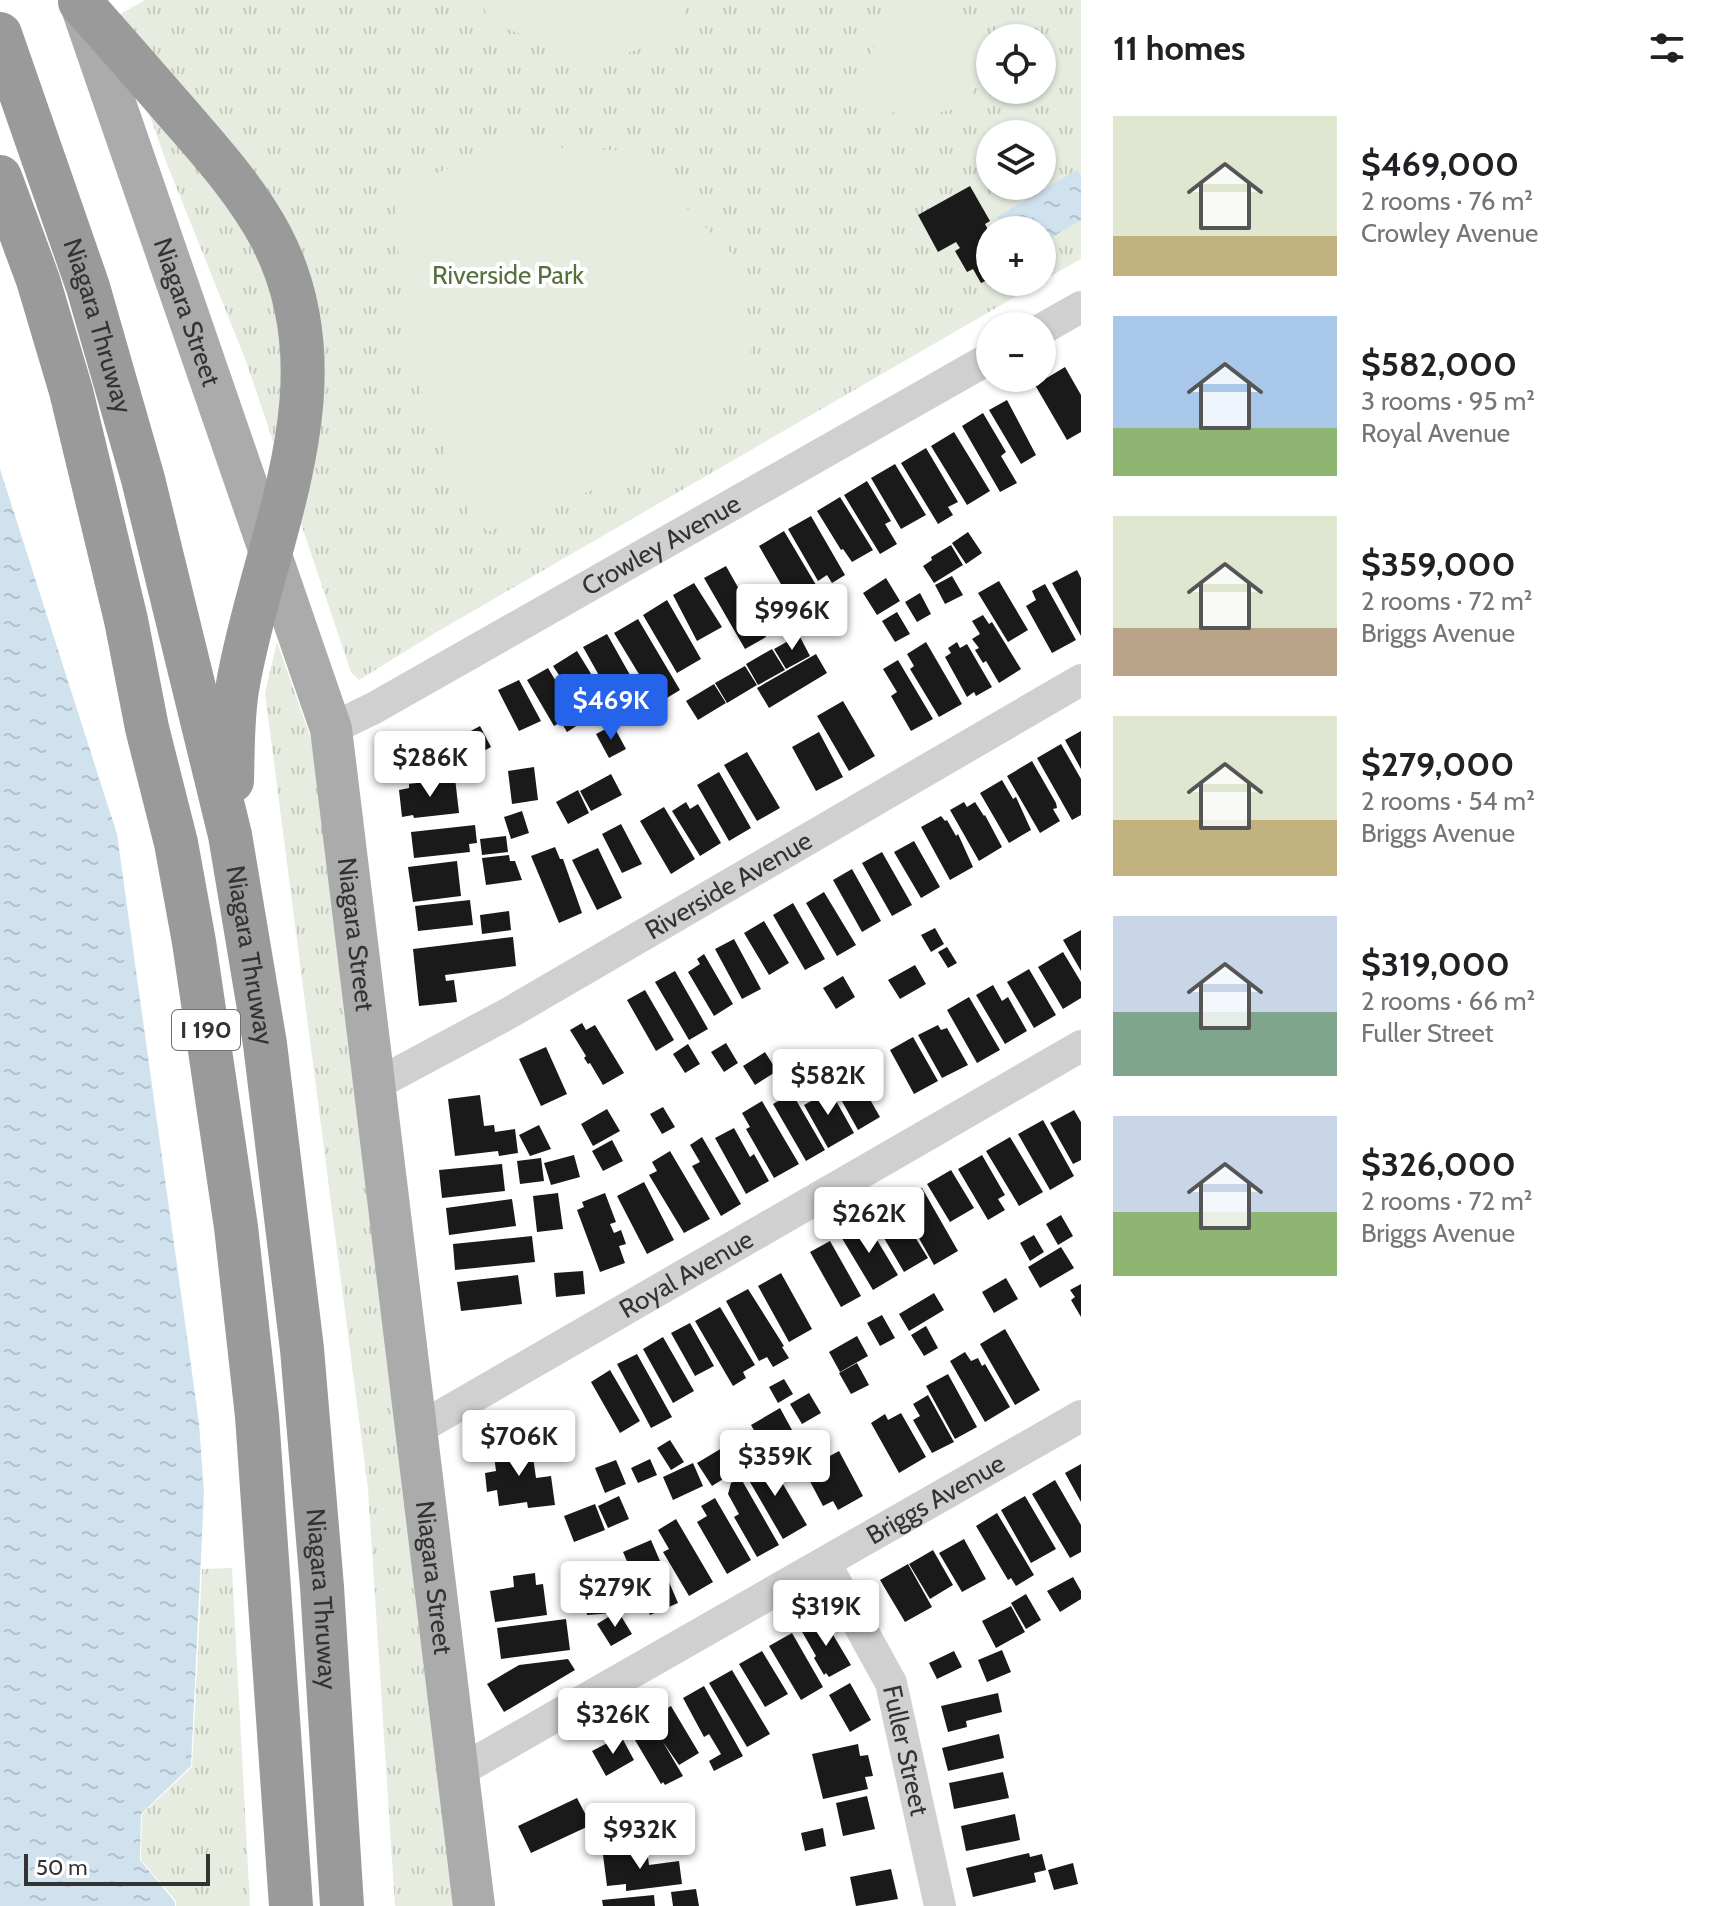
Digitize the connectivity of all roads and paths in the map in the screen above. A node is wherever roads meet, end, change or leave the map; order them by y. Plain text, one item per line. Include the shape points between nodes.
1 (80, 1) edge
2 (0, 34) edge
3 (0, 177) edge
4 (1081, 307) edge
5 (1056, 321) edge
6 (976, 366) edge
7 (1081, 680) edge
8 (331, 729) junction
9 (230, 835) junction
10 (1081, 1046) edge
11 (375, 1085) junction
12 (1081, 1416) edge
13 (416, 1430) junction
14 (825, 1563) junction
15 (458, 1772) junction
16 (291, 1906) edge
17 (342, 1906) edge
18 (474, 1906) edge
19 (940, 1906) edge

1 - 8 main road, Niagara Street
1 - 9 highway via 250,201 295,299 302,345 298,432 237,685
2 - 9 highway, Niagara Thruway / I 190 via 88,287 143,479
3 - 16 highway, Niagara Thruway / I 190 via 71,391 176,843 194,942 236,1227 257,1416
4 - 5 street
6 - 8 street, Crowley Avenue
7 - 11 street, Riverside Avenue via 509,1013
8 - 11 main road, Niagara Street
9 - 17 highway, Niagara Thruway / I 190 via 265,1044 302,1349
10 - 13 street, Royal Avenue
11 - 13 main road, Niagara Street
12 - 14 street, Briggs Avenue
13 - 15 main road, Niagara Street
14 - 15 street, Briggs Avenue
14 - 19 street, Fuller Street via 891,1683
15 - 18 main road, Niagara Street

